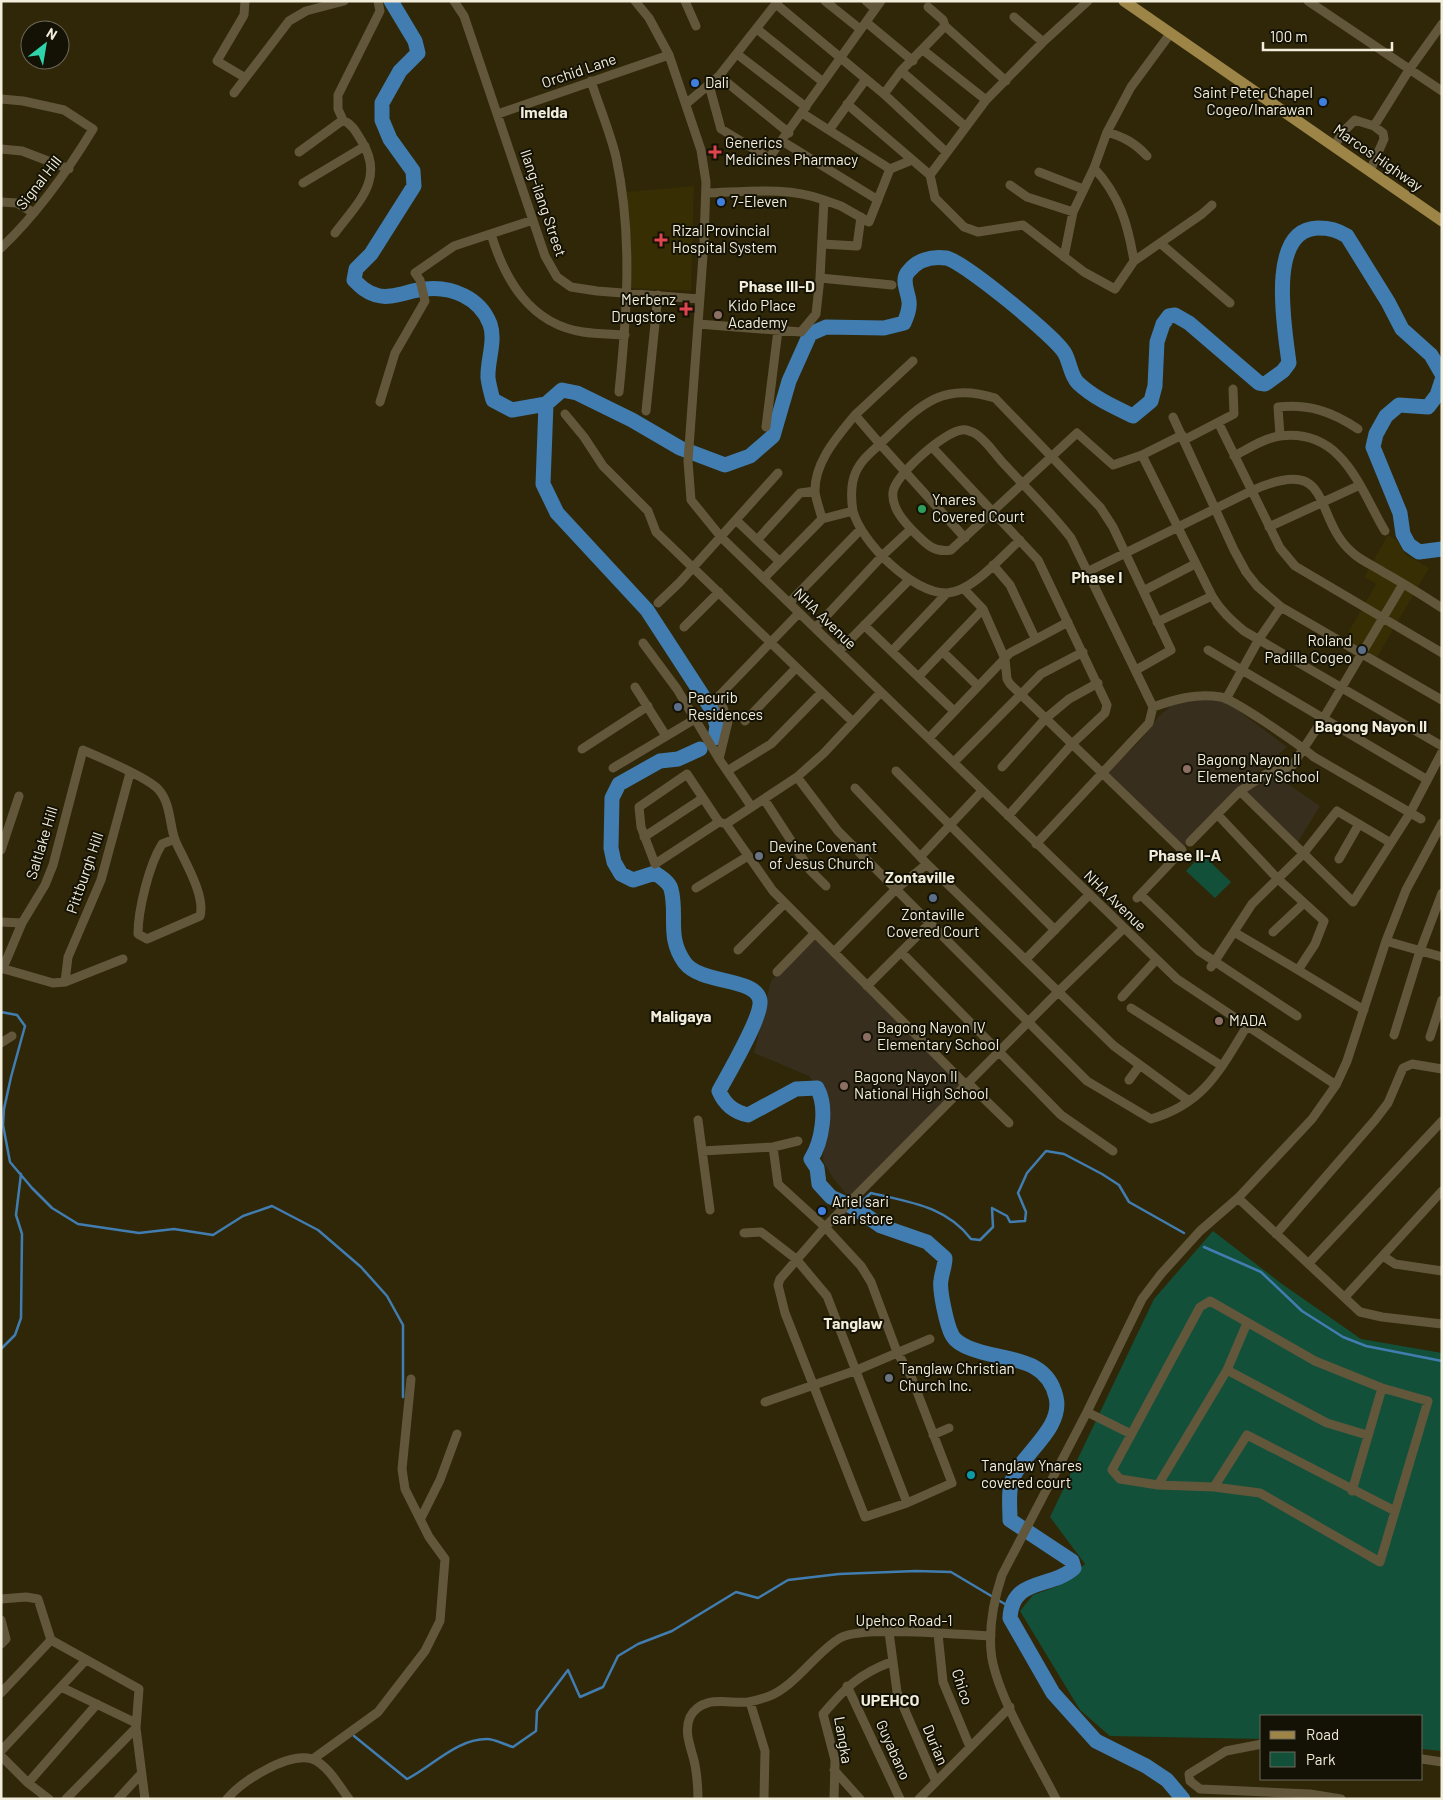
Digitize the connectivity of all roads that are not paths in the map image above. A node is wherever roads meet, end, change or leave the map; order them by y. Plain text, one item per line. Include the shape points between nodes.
1 (245, 1) edge
2 (344, 1) edge
3 (378, 1) edge
4 (454, 1) edge
5 (635, 1) edge
6 (685, 1) edge
7 (825, 1) edge
8 (866, 1) edge
9 (1088, 1) edge
10 (1124, 1) edge
11 (1308, 1) edge
12 (777, 3) edge
13 (326, 4) edge
14 (878, 5) edge
15 (928, 7) dead end
16 (1014, 16) dead end
17 (1442, 24) edge
18 (696, 26) dead end
19 (863, 26) junction
20 (945, 26) junction
21 (756, 28) junction
22 (1170, 34) junction
23 (1043, 42) junction
24 (923, 50) junction
25 (737, 54) junction
26 (668, 55) junction
27 (840, 57) junction
28 (913, 61) junction
29 (1409, 70) junction
30 (901, 71) junction
31 (719, 76) junction
32 (244, 78) junction
33 (866, 79) junction
34 (591, 81) junction
35 (1006, 81) junction
36 (823, 82) junction
37 (709, 85) junction
38 (1442, 91) edge
39 (234, 93) dead end
40 (884, 94) junction
41 (1, 99) edge
42 (986, 100) junction
43 (687, 103) junction
44 (847, 104) junction
45 (804, 110) junction
46 (498, 114) junction
47 (343, 120) junction
48 (1374, 126) junction
49 (966, 127) junction
50 (829, 130) junction
51 (789, 132) junction
52 (1107, 132) junction
53 (782, 141) junction
54 (365, 146) junction
55 (1334, 146) junction
56 (1, 149) edge
57 (945, 151) junction
58 (299, 152) dead end
59 (1147, 156) dead end
60 (912, 160) junction
61 (1094, 168) junction
62 (69, 169) junction
63 (890, 169) junction
64 (1039, 172) dead end
65 (1370, 172) junction
66 (930, 175) junction
67 (304, 183) dead end
68 (1010, 186) dead end
69 (1083, 189) junction
70 (706, 193) junction
71 (824, 200) junction
72 (878, 200) junction
73 (1, 202) edge
74 (1212, 204) dead end
75 (1073, 212) junction
76 (34, 213) junction
77 (861, 217) junction
78 (533, 220) junction
79 (1442, 221) edge
80 (335, 233) dead end
81 (490, 234) junction
82 (1160, 243) junction
83 (822, 244) junction
84 (1, 248) edge
85 (1064, 258) junction
86 (1134, 261) junction
87 (820, 278) junction
88 (892, 285) dead end
89 (628, 293) junction
90 (658, 295) junction
91 (699, 299) junction
92 (1230, 303) dead end
93 (698, 324) junction
94 (778, 330) junction
95 (625, 335) junction
96 (912, 361) dead end
97 (1233, 389) dead end
98 (618, 392) dead end
99 (380, 402) dead end
100 (646, 411) dead end
101 (566, 414) dead end
102 (856, 415) junction
103 (1173, 417) dead end
104 (1219, 424) junction
105 (766, 427) dead end
106 (1358, 429) dead end
107 (1280, 436) junction
108 (1183, 438) junction
109 (880, 444) junction
110 (932, 447) junction
111 (1142, 455) junction
112 (1052, 456) junction
113 (1234, 456) junction
114 (906, 472) junction
115 (778, 473) dead end
116 (1022, 484) junction
117 (1360, 485) junction
118 (815, 491) junction
119 (1251, 491) junction
120 (1322, 501) junction
121 (1216, 510) junction
122 (853, 511) junction
123 (992, 513) junction
124 (1388, 516) dead end
125 (822, 519) junction
126 (1378, 519) junction
127 (736, 520) junction
128 (1269, 527) junction
129 (1178, 528) junction
130 (861, 529) junction
131 (911, 529) junction
132 (1385, 531) dead end
133 (722, 537) junction
134 (965, 538) junction
135 (757, 540) junction
136 (1020, 540) junction
137 (1125, 554) junction
138 (883, 555) junction
139 (779, 561) junction
140 (1195, 564) junction
141 (993, 565) junction
142 (693, 567) junction
143 (1089, 571) junction
144 (764, 578) junction
145 (909, 580) junction
146 (1403, 584) junction
147 (964, 589) junction
148 (1143, 591) junction
149 (719, 592) junction
150 (947, 593) junction
151 (1212, 596) junction
152 (789, 603) junction
153 (658, 604) dead end
154 (1281, 607) junction
155 (1442, 608) edge
156 (983, 609) junction
157 (799, 613) junction
158 (1383, 618) junction
159 (1068, 622) junction
160 (1157, 622) junction
161 (864, 626) junction
162 (684, 628) dead end
163 (815, 628) junction
164 (1035, 638) junction
165 (1259, 639) junction
166 (771, 642) junction
167 (643, 643) dead end
168 (1208, 650) dead end
169 (839, 651) junction
170 (892, 651) junction
171 (943, 652) junction
172 (1083, 652) junction
173 (1442, 653) edge
174 (1362, 654) junction
175 (1005, 658) junction
176 (796, 668) junction
177 (1136, 670) junction
178 (1241, 670) junction
179 (919, 676) junction
180 (1098, 683) junction
181 (978, 686) junction
182 (635, 687) dead end
183 (1342, 688) junction
184 (822, 692) junction
185 (881, 692) junction
186 (1021, 695) junction
187 (1226, 699) junction
188 (1442, 700) edge
189 (648, 706) junction
190 (1153, 707) junction
191 (954, 711) junction
192 (695, 719) junction
193 (1045, 719) junction
194 (1323, 719) junction
195 (745, 721) dead end
196 (853, 722) junction
197 (666, 736) junction
198 (928, 738) junction
199 (1072, 744) junction
200 (1442, 746) edge
201 (582, 749) dead end
202 (1305, 749) junction
203 (1442, 752) edge
204 (719, 759) junction
205 (954, 762) junction
206 (1002, 767) dead end
207 (614, 768) dead end
208 (728, 771) junction
209 (896, 771) dead end
210 (130, 773) junction
211 (1103, 773) junction
212 (797, 777) junction
213 (1426, 780) junction
214 (855, 788) dead end
215 (982, 791) junction
216 (1240, 791) junction
217 (19, 796) dead end
218 (703, 798) junction
219 (764, 799) junction
220 (751, 806) junction
221 (1410, 813) junction
222 (1217, 814) junction
223 (1008, 816) junction
224 (1421, 819) dead end
225 (723, 823) junction
226 (949, 824) junction
227 (1359, 824) junction
228 (1440, 828) edge
229 (644, 837) junction
230 (175, 839) junction
231 (1190, 842) dead end
232 (1036, 844) junction
233 (1391, 844) junction
234 (1, 850) edge
235 (1182, 850) dead end
236 (1302, 854) junction
237 (748, 856) junction
238 (921, 856) junction
239 (1174, 859) dead end
240 (1339, 859) dead end
241 (927, 864) junction
242 (1278, 879) junction
243 (826, 886) dead end
244 (696, 888) dead end
245 (896, 889) junction
246 (1442, 893) edge
247 (1089, 895) junction
248 (785, 903) junction
249 (1304, 903) junction
250 (1, 922) edge
251 (22, 923) junction
252 (930, 923) junction
253 (1123, 929) junction
254 (1055, 930) junction
255 (1234, 932) junction
256 (1273, 932) dead end
257 (815, 933) junction
258 (1386, 941) junction
259 (738, 950) dead end
260 (1420, 950) junction
261 (834, 952) junction
262 (902, 953) junction
263 (1442, 957) edge
264 (1026, 958) junction
265 (123, 959) dead end
266 (1156, 960) junction
267 (1213, 964) junction
268 (2, 968) edge
269 (1298, 970) junction
270 (777, 972) dead end
271 (65, 982) junction
272 (867, 986) junction
273 (1058, 991) junction
274 (1122, 997) dead end
275 (1442, 1000) edge
276 (1130, 1008) dead end
277 (1364, 1010) junction
278 (1297, 1016) dead end
279 (1030, 1021) junction
280 (1247, 1026) junction
281 (1394, 1035) dead end
282 (12, 1036) dead end
283 (1430, 1037) dead end
284 (1, 1043) edge
285 (1000, 1052) junction
286 (1140, 1066) junction
287 (1222, 1066) junction
288 (1442, 1069) edge
289 (1129, 1080) dead end
290 (968, 1085) junction
291 (1336, 1085) junction
292 (1189, 1100) junction
293 (698, 1120) dead end
294 (1442, 1121) edge
295 (1009, 1123) dead end
296 (798, 1141) dead end
297 (773, 1147) junction
298 (702, 1151) junction
299 (1113, 1151) dead end
300 (1442, 1191) edge
301 (1238, 1198) junction
302 (710, 1210) dead end
303 (825, 1227) junction
304 (744, 1233) dead end
305 (1276, 1234) junction
306 (1383, 1256) junction
307 (796, 1259) junction
308 (1308, 1263) junction
309 (1442, 1271) edge
310 (1345, 1297) junction
311 (1247, 1323) junction
312 (1442, 1324) edge
313 (930, 1339) dead end
314 (897, 1352) junction
315 (857, 1370) junction
316 (1226, 1370) junction
317 (411, 1379) dead end
318 (813, 1385) junction
319 (1382, 1388) junction
320 (765, 1402) dead end
321 (1088, 1412) junction
322 (949, 1428) dead end
323 (458, 1434) dead end
324 (1130, 1434) junction
325 (933, 1435) junction
326 (1367, 1435) junction
327 (1158, 1485) junction
328 (1214, 1487) junction
329 (1352, 1491) junction
330 (907, 1503) junction
331 (1395, 1511) junction
332 (421, 1518) junction
333 (1, 1599) edge
334 (1, 1620) edge
335 (889, 1632) junction
336 (938, 1634) junction
337 (991, 1636) junction
338 (51, 1640) junction
339 (1, 1644) edge
340 (86, 1660) junction
341 (891, 1662) junction
342 (61, 1686) junction
343 (847, 1686) junction
344 (1, 1693) edge
345 (750, 1702) junction
346 (97, 1704) junction
347 (1010, 1707) junction
348 (136, 1725) junction
349 (1260, 1744) edge
350 (970, 1747) junction
351 (1, 1751) edge
352 (1, 1756) edge
353 (313, 1759) junction
354 (1423, 1759) edge
355 (1442, 1762) edge
356 (834, 1770) junction
357 (141, 1774) junction
358 (28, 1782) junction
359 (936, 1782) junction
360 (49, 1799) edge
361 (66, 1799) edge
362 (118, 1799) edge
363 (145, 1799) edge
364 (227, 1799) edge
365 (349, 1799) edge
366 (698, 1799) edge
367 (764, 1799) edge
368 (834, 1799) edge
369 (860, 1799) edge
370 (900, 1799) edge
371 (919, 1799) edge
372 (1056, 1799) edge
373 (1341, 1799) edge

1 - 32 street via 244,15 217,60
2 - 13 street
3 - 47 street via 380,11 338,95 338,109
4 - 46 street, Ilang-ilang Street via 464,16
5 - 26 street, NHA Avenue via 649,18
6 - 18 street
7 - 19 street
8 - 14 street
9 - 23 street
10 - 22 main road, Marcos Highway
11 - 29 street
12 - 21 street
12 - 27 street
13 - 32 street via 289,21
14 - 19 street
15 - 20 street via 943,20
16 - 23 street
17 - 29 street
19 - 27 street
19 - 28 street
20 - 24 street
20 - 35 street
21 - 25 street
21 - 36 street
22 - 52 street via 1131,87
22 - 55 main road, Marcos Highway
23 - 35 street
24 - 28 street
24 - 42 street
25 - 31 street
25 - 45 street
26 - 34 street, Orchid Lane
26 - 43 street, NHA Avenue
27 - 33 street
27 - 36 street
28 - 30 street
29 - 38 street
29 - 48 street
30 - 40 street
30 - 49 street
31 - 37 street
31 - 51 street
32 - 39 street
33 - 40 street
33 - 44 street
34 - 46 street, Orchid Lane
34 - 89 street via 616,155 622,191
35 - 42 street
36 - 45 street
37 - 43 street
37 - 53 street via 721,129 769,158
40 - 57 street
41 - 62 street, Signal Hill via 64,110 93,129
42 - 49 street
43 - 70 street, NHA Avenue via 701,150
44 - 50 street
44 - 60 street
45 - 50 street
45 - 51 street
46 - 78 street, Ilang-ilang Street
47 - 54 street via 354,128
47 - 58 street
48 - 55 street via 1355,120
48 - 65 street via 1383,133 1384,139
49 - 57 street
50 - 63 street
51 - 53 street
52 - 59 street via 1136,144
52 - 61 street
53 - 72 street
54 - 67 street
54 - 80 street via 372,164 372,177 365,193
55 - 65 main road, Marcos Highway
56 - 62 street via 22,151
57 - 66 street
60 - 63 street
60 - 66 street
61 - 69 street
61 - 86 street via 1107,182 1128,226
62 - 76 street, Signal Hill
63 - 72 street
64 - 69 street
65 - 79 main road, Marcos Highway
66 - 85 street via 935,198 964,226 978,232 1024,225
68 - 75 street via 1027,197
69 - 75 street
70 - 71 street via 787,191
70 - 91 street, NHA Avenue
71 - 77 street
71 - 83 street
72 - 77 street via 869,222
73 - 76 street via 17,203
74 - 82 street
75 - 85 street
76 - 84 street, Signal Hill
77 - 83 street via 856,246
78 - 81 street
78 - 89 street, Ilang-ilang Street via 545,256 557,277 571,287
81 - 95 street via 500,264 530,308 581,332
81 - 99 street via 454,246 415,273 425,301 395,353
82 - 86 street
82 - 92 street
83 - 87 street
85 - 86 street via 1114,289
87 - 88 street
87 - 94 street via 816,314 801,332
89 - 90 street, Ilang-ilang Street
89 - 95 street
90 - 91 street, Ilang-ilang Street
90 - 100 street
91 - 93 street, NHA Avenue
93 - 94 street
93 - 133 street, NHA Avenue via 688,460 691,500
94 - 105 street
95 - 98 street
96 - 102 street
97 - 104 street via 1234,414
101 - 142 street via 603,466 648,511 656,532
102 - 109 street
102 - 118 street via 833,443 818,471
103 - 108 street
104 - 108 street
104 - 113 street
106 - 107 street via 1320,408 1296,405 1278,407
107 - 113 street
107 - 117 street via 1322,442 1348,464
108 - 111 street
108 - 121 street
109 - 112 street via 923,404 944,395 971,393 995,398
109 - 114 street
109 - 122 street via 864,459 854,476
110 - 114 street
110 - 116 street via 946,435 963,429 976,434
110 - 123 street
111 - 112 street via 1111,464 1077,433
111 - 129 street
112 - 116 street
112 - 137 street via 1100,508
113 - 119 street
114 - 131 street via 897,481 893,492 894,506
114 - 134 street
115 - 127 street
116 - 123 street
116 - 143 street via 1071,538
117 - 120 street
117 - 126 street
118 - 125 street
118 - 135 street via 800,493
119 - 120 street via 1275,480 1289,478 1311,485
119 - 121 street
119 - 128 street
120 - 128 street
120 - 146 street via 1340,537 1353,554
121 - 129 street
121 - 154 street via 1246,572
122 - 125 street
122 - 130 street
123 - 134 street
123 - 136 street
124 - 126 street
125 - 139 street
126 - 132 street
127 - 133 street
127 - 135 street
128 - 158 street via 1295,566
129 - 137 street
129 - 140 street
130 - 138 street
130 - 152 street
131 - 134 street via 928,546 941,552 951,550
131 - 138 street
133 - 142 street
133 - 144 street, NHA Avenue
135 - 139 street
136 - 141 street
136 - 159 street via 1038,560
137 - 143 street
137 - 148 street
138 - 145 street
138 - 163 street
139 - 144 street
140 - 148 street
140 - 151 street
141 - 147 street
141 - 164 street via 1010,584
142 - 149 street
142 - 153 street
143 - 177 street
144 - 152 street, NHA Avenue
145 - 150 street via 928,590
145 - 161 street
146 - 155 street
146 - 158 street
147 - 150 street
147 - 156 street
148 - 160 street
149 - 162 street
149 - 166 street
150 - 170 street
151 - 160 street
151 - 165 street via 1230,619
152 - 157 street, NHA Avenue
154 - 165 street
154 - 174 street
156 - 171 street
156 - 175 street
157 - 163 street, NHA Avenue
157 - 166 street
158 - 173 street
158 - 174 street
159 - 164 street
159 - 172 street
160 - 177 street via 1171,650
161 - 169 street
161 - 170 street
163 - 169 street, NHA Avenue
164 - 175 street
165 - 178 street
165 - 183 street
166 - 176 street
166 - 204 street via 719,696 728,722
167 - 192 street
168 - 178 street
169 - 185 street, NHA Avenue
170 - 179 street
171 - 179 street
171 - 181 street
172 - 180 street
172 - 186 street via 1041,674
174 - 183 street
174 - 188 street
175 - 181 street
175 - 186 street via 1007,680
176 - 184 street
176 - 195 street
177 - 190 street
178 - 187 street
178 - 194 street
179 - 191 street
180 - 193 street via 1069,699
180 - 199 street via 1107,711
181 - 191 street
182 - 189 street
183 - 194 street
183 - 200 street
184 - 196 street
184 - 208 street via 771,744
185 - 196 street
185 - 198 street, NHA Avenue
186 - 193 street
186 - 205 street
187 - 190 street via 1188,696
187 - 202 street
189 - 197 street
189 - 201 street
190 - 211 street via 1149,723
191 - 198 street
192 - 197 street
192 - 204 street
193 - 199 street
193 - 206 street
194 - 202 street
194 - 213 street
196 - 212 street
197 - 207 street
198 - 205 street, NHA Avenue
199 - 211 street
199 - 223 street
202 - 216 street via 1292,766 1266,774
202 - 221 street
203 - 213 street
204 - 208 street
205 - 215 street, NHA Avenue
208 - 220 street
209 - 226 street
210 - 230 street via 158,789 168,808
210 - 251 street, Saltlake Hill via 83,750 53,865
210 - 271 street, Pittburgh Hill via 101,880 68,957
211 - 232 street
211 - 235 street
212 - 219 street
212 - 245 street via 838,830
213 - 221 street
214 - 238 street
215 - 223 street, NHA Avenue
215 - 226 street
216 - 222 street
216 - 236 street
217 - 234 street
218 - 225 street
218 - 229 street
218 - 229 street via 685,773 639,806
219 - 220 street
219 - 243 street via 810,870
220 - 225 street
221 - 224 street
221 - 233 street
222 - 231 street
222 - 242 street
223 - 232 street, NHA Avenue
225 - 229 street via 655,864
225 - 237 street
226 - 238 street
226 - 254 street
227 - 233 street
227 - 236 street via 1337,811
227 - 240 street
228 - 258 street via 1406,890
230 - 230 street via 202,910 200,916 147,939 138,934 138,919 151,870 162,844
232 - 247 street, NHA Avenue
233 - 236 street via 1353,902
236 - 242 street
237 - 244 street
237 - 248 street
238 - 241 street
239 - 267 street via 1139,896
241 - 245 street
241 - 264 street
242 - 249 street
242 - 255 street via 1252,904
245 - 252 street
245 - 261 street
246 - 260 street
247 - 253 street, NHA Avenue
247 - 254 street
248 - 257 street
248 - 259 street
249 - 256 street
249 - 269 street via 1324,921 1315,944
250 - 251 street
251 - 268 street, Saltlake Hill
252 - 262 street
252 - 279 street
253 - 266 street, NHA Avenue
253 - 273 street
254 - 264 street
255 - 267 street
255 - 269 street
257 - 261 street
257 - 270 street
258 - 260 street
258 - 277 street
260 - 263 street
260 - 281 street
261 - 272 street
262 - 272 street
262 - 285 street
264 - 273 street
265 - 271 street
266 - 274 street
266 - 280 street, NHA Avenue via 1176,979
267 - 278 street
268 - 271 street via 53,983
269 - 277 street
272 - 290 street
273 - 279 street
273 - 286 street via 1114,1046
275 - 283 street
276 - 287 street
277 - 291 street
279 - 285 street
279 - 292 street via 1087,1080 1151,1119 1163,1116
280 - 287 street
280 - 291 street, NHA Avenue
282 - 284 street
285 - 290 street
285 - 299 street via 1062,1115
286 - 289 street
286 - 292 street
287 - 292 street via 1207,1088
288 - 305 street via 1412,1064 1403,1068 1388,1103 1375,1120
290 - 295 street
290 - 303 street
291 - 301 street via 1312,1119
293 - 298 street
294 - 308 street
296 - 297 street
297 - 298 street
297 - 303 street via 778,1184
298 - 302 street
300 - 306 street
301 - 305 street
301 - 321 street via 1200,1231 1142,1300
303 - 307 street
303 - 314 street via 861,1266 871,1282
304 - 307 street via 761,1232
305 - 308 street
306 - 309 street via 1395,1264
306 - 310 street
307 - 315 street via 827,1296
307 - 318 street via 783,1273 778,1285 785,1313
308 - 310 street
310 - 312 street via 1360,1312
311 - 316 street
311 - 319 street via 1315,1361
311 - 324 street via 1210,1301 1200,1307
313 - 314 street
314 - 315 street
314 - 325 street via 911,1376
315 - 318 street
315 - 330 street
316 - 326 street via 1328,1424
316 - 327 street
317 - 332 street via 402,1469 405,1488
318 - 320 street
318 - 330 street via 865,1517
319 - 326 street
319 - 331 street via 1428,1401
321 - 324 street
321 - 337 street via 1002,1575 994,1605
322 - 325 street
323 - 332 street
324 - 327 street via 1112,1470 1120,1479
325 - 330 street via 952,1483
326 - 329 street
327 - 328 street
328 - 329 street via 1247,1435
328 - 331 street via 1260,1493 1380,1562
329 - 331 street
332 - 353 street via 429,1537 445,1559 440,1621 425,1650 378,1712
333 - 338 street via 38,1599
334 - 339 street via 6,1639
335 - 336 street, Upehco Road-1
335 - 341 street, Durian
335 - 345 street, Upehco Road-1 via 858,1632 842,1637 780,1690
336 - 337 street, Upehco Road-1
336 - 350 street, Chico via 943,1682
337 - 347 street via 994,1670
338 - 340 street
338 - 344 street
340 - 342 street
340 - 348 street via 139,1689
341 - 343 street, Langka via 869,1670
341 - 359 street, Durian via 897,1692
342 - 346 street
342 - 351 street
343 - 356 street, Langka via 823,1714 835,1760
343 - 370 street, Guyabano
345 - 366 street, Upehco Road-1 via 709,1702 699,1705 691,1716 687,1730
345 - 367 street via 765,1751
346 - 348 street
346 - 358 street
347 - 350 street
347 - 372 street
348 - 357 street
348 - 361 street
349 - 373 street via 1226,1751 1189,1774 1190,1781 1200,1789 1310,1794
350 - 359 street
352 - 358 street
353 - 364 street via 303,1758 276,1765 245,1781
353 - 365 street via 321,1764
354 - 355 street
356 - 368 street, Langka
356 - 369 street
357 - 362 street
357 - 363 street
358 - 360 street
359 - 371 street

